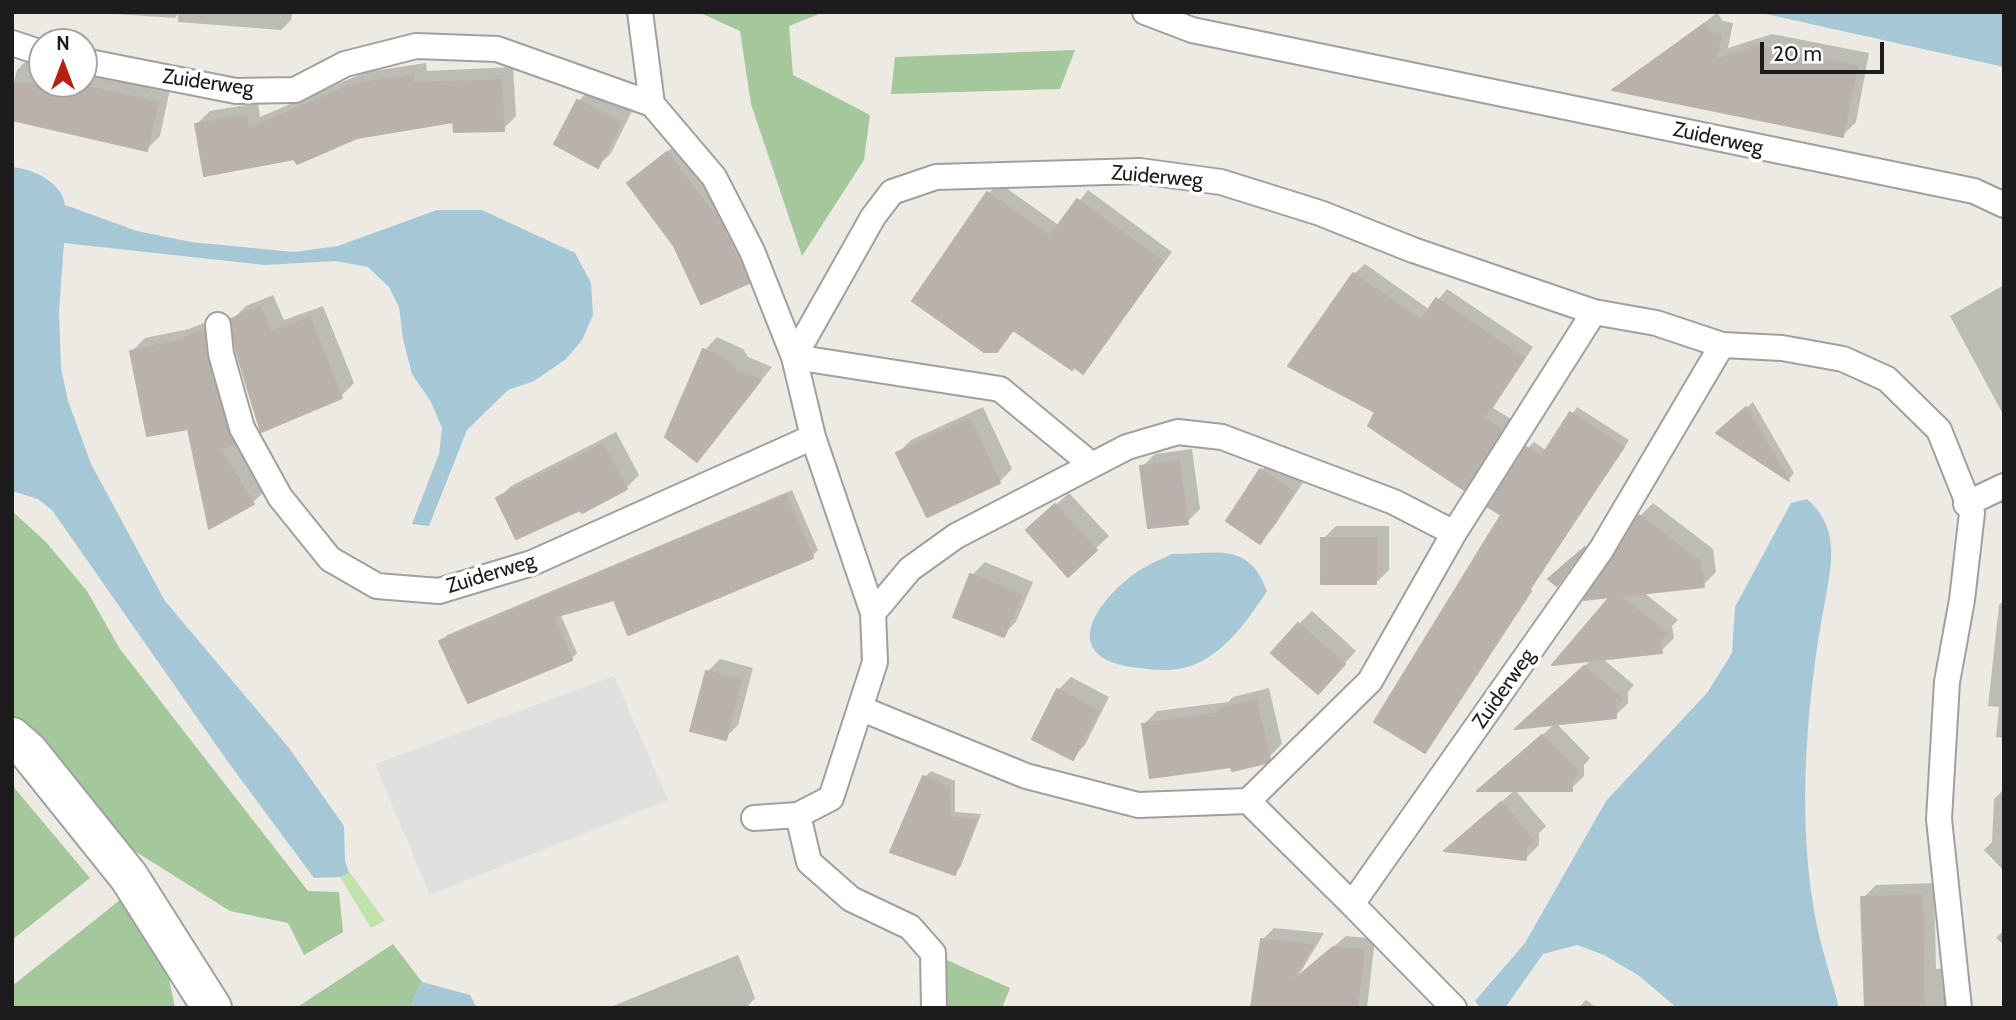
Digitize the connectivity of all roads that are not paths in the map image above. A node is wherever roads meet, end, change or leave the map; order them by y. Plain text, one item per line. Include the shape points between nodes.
1 (640, 12) edge
2 (1145, 12) edge
3 (98, 64) edge
4 (652, 104) junction
5 (2004, 205) edge
6 (1594, 312) junction
7 (219, 325) dead end
8 (1722, 345) junction
9 (794, 357) junction
10 (813, 437) junction
11 (1092, 465) junction
12 (2004, 486) edge
13 (1966, 503) junction
14 (1454, 533) junction
15 (873, 613) junction
16 (862, 709) junction
17 (12, 737) edge
18 (1248, 801) junction
19 (798, 815) junction
20 (754, 818) dead end
21 (1352, 904) junction
22 (212, 1008) edge
23 (934, 1008) edge
24 (1454, 1008) edge
25 (1959, 1008) edge

1 - 4 lane
2 - 5 lane, Zuiderweg via 1192,30 1975,191
3 - 4 lane, Zuiderweg via 236,91 295,90 345,64 416,46 497,49
4 - 9 lane via 714,177 752,251
6 - 8 lane, Zuiderweg via 1656,323
6 - 9 lane, Zuiderweg via 1221,182 1140,171 936,177 892,192 873,217
6 - 14 lane
7 - 10 lane, Zuiderweg via 221,354 242,428 280,497 330,559 377,586 439,590 531,563
8 - 13 lane, Zuiderweg via 1782,348 1843,359 1887,379 1939,430
8 - 21 lane, Zuiderweg via 1601,551
9 - 10 lane
9 - 11 lane via 1000,389
10 - 15 lane
11 - 14 lane via 1127,447 1178,432 1222,437 1394,502
11 - 15 lane via 956,536 910,569
12 - 13 lane
13 - 25 lane, Zuiderweg via 1972,513 1947,682 1939,819
14 - 18 lane via 1370,681
15 - 16 lane via 875,662
16 - 18 lane via 1026,776 1138,805
16 - 19 lane via 831,798
17 - 22 street via 129,877
18 - 21 lane
19 - 20 lane
19 - 23 lane via 809,862 851,899 910,927 933,953
21 - 24 lane

